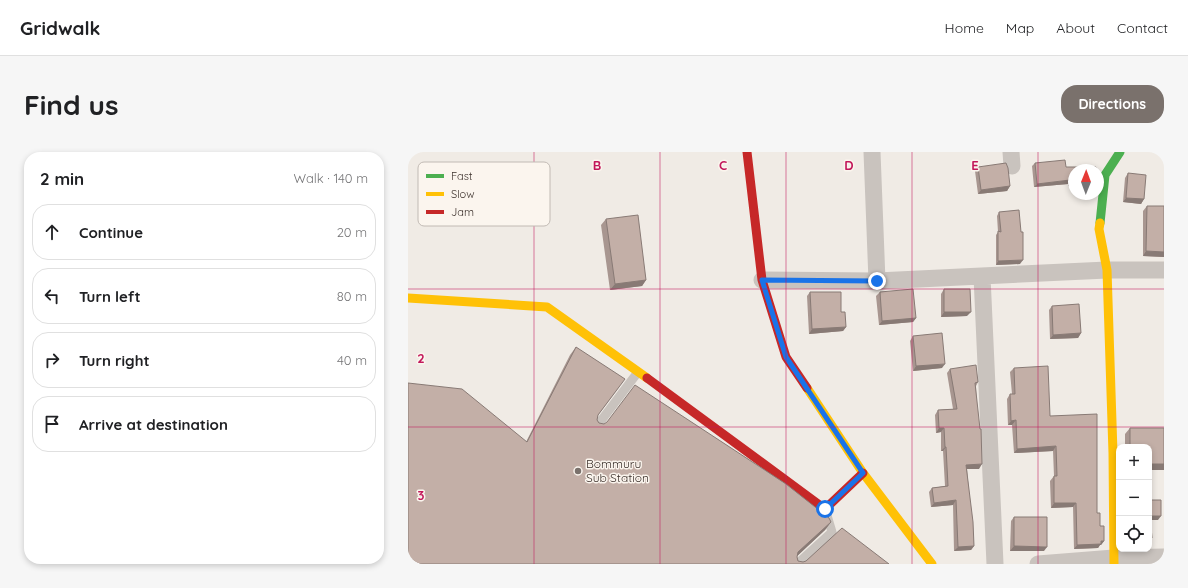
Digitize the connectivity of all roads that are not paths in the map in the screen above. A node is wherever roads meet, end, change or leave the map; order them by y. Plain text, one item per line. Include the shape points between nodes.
1 (747, 152) edge
2 (872, 152) edge
3 (1120, 152) edge
4 (1107, 270) junction
5 (1164, 270) edge
6 (982, 276) junction
7 (762, 280) junction
8 (877, 281) junction
9 (408, 298) edge
10 (638, 372) junction
11 (597, 426) edge
12 (863, 473) junction
13 (825, 509) junction
14 (1164, 557) edge
15 (1114, 561) edge
16 (797, 564) edge
17 (932, 564) edge
18 (995, 564) edge
19 (1038, 564) edge

1 - 7 street
2 - 8 street
3 - 4 street via 1106,175 1099,229
4 - 5 street
4 - 6 street
4 - 15 street
6 - 8 street
6 - 18 street
7 - 8 street
7 - 12 street via 786,357
9 - 10 street via 547,307
10 - 11 lane
10 - 13 street
12 - 13 street
12 - 17 street
13 - 16 lane via 832,532
14 - 15 street
15 - 19 street

